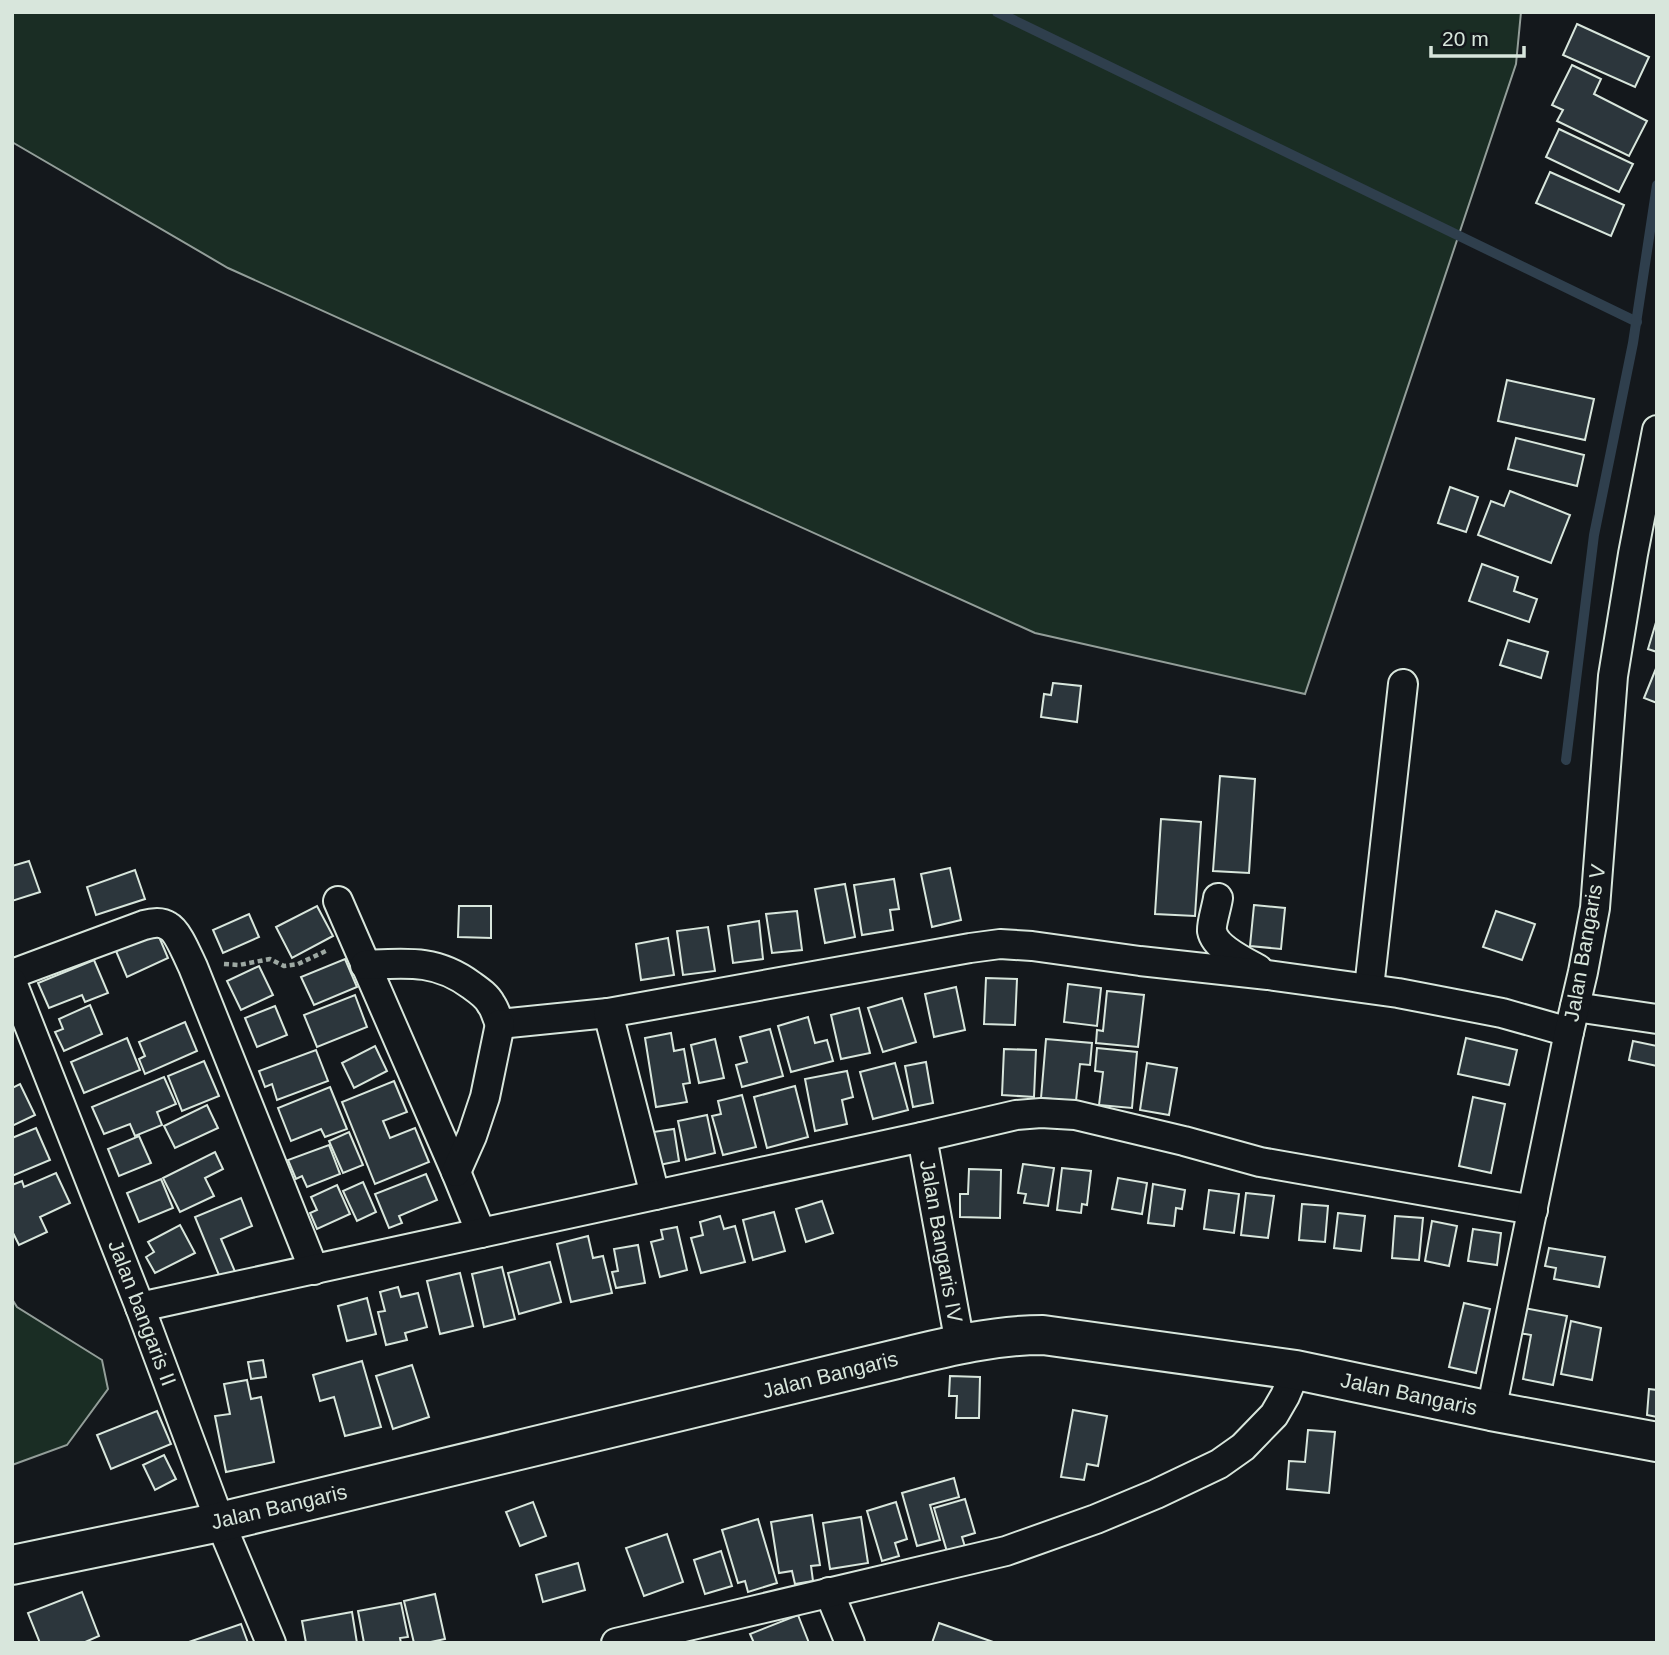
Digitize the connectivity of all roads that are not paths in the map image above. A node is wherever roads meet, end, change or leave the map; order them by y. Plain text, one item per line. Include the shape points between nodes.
1 (1657, 430) edge
2 (1403, 684) dead end
3 (1218, 898) dead end
4 (338, 901) dead end
5 (365, 965) junction
6 (12, 974) edge
7 (1268, 975) junction
8 (12, 982) edge
9 (1368, 988) junction
10 (608, 1013) junction
11 (1657, 1019) edge
12 (1572, 1020) junction
13 (500, 1024) junction
14 (922, 1138) junction
15 (456, 1172) junction
16 (655, 1195) junction
17 (1534, 1210) junction
18 (481, 1233) junction
19 (314, 1270) junction
20 (141, 1307) junction
21 (960, 1344) junction
22 (1296, 1370) junction
23 (1492, 1411) junction
24 (1657, 1442) edge
25 (220, 1522) junction
26 (12, 1565) edge
27 (829, 1592) junction
28 (662, 1638) edge
29 (271, 1643) edge
30 (616, 1643) edge
31 (850, 1643) edge

1 - 12 street, Jalan Bangaris V via 1613,676 1595,908
2 - 9 street
3 - 7 street via 1212,931 1218,942
4 - 5 street
5 - 13 street via 414,963 440,968 477,989 491,1003
5 - 15 street
6 - 19 street via 144,925 168,926 193,967
7 - 9 street
7 - 10 street via 1000,944
8 - 20 street, Jalan bangaris II
9 - 12 street via 1502,1013
10 - 13 street
10 - 16 street
11 - 12 street
12 - 17 street, Jalan Bangaris V
13 - 15 street via 485,1097
14 - 16 street
14 - 17 street via 1016,1115 1075,1115 1260,1162
14 - 21 street, Jalan Bangaris IV
15 - 18 street
16 - 18 street
17 - 23 street, Jalan Bangaris V
18 - 19 street
19 - 20 street
20 - 25 street, Jalan bangaris II
21 - 22 street, Jalan Bangaris via 1043,1335
21 - 25 street, Jalan Bangaris
22 - 23 street, Jalan Bangaris
22 - 27 street via 1274,1415 1219,1464 1096,1519 1006,1551
23 - 24 street, Jalan Bangaris
25 - 26 street, Jalan Bangaris
25 - 29 street, Jalan bangaris II
27 - 28 street
27 - 31 street
28 - 30 street

